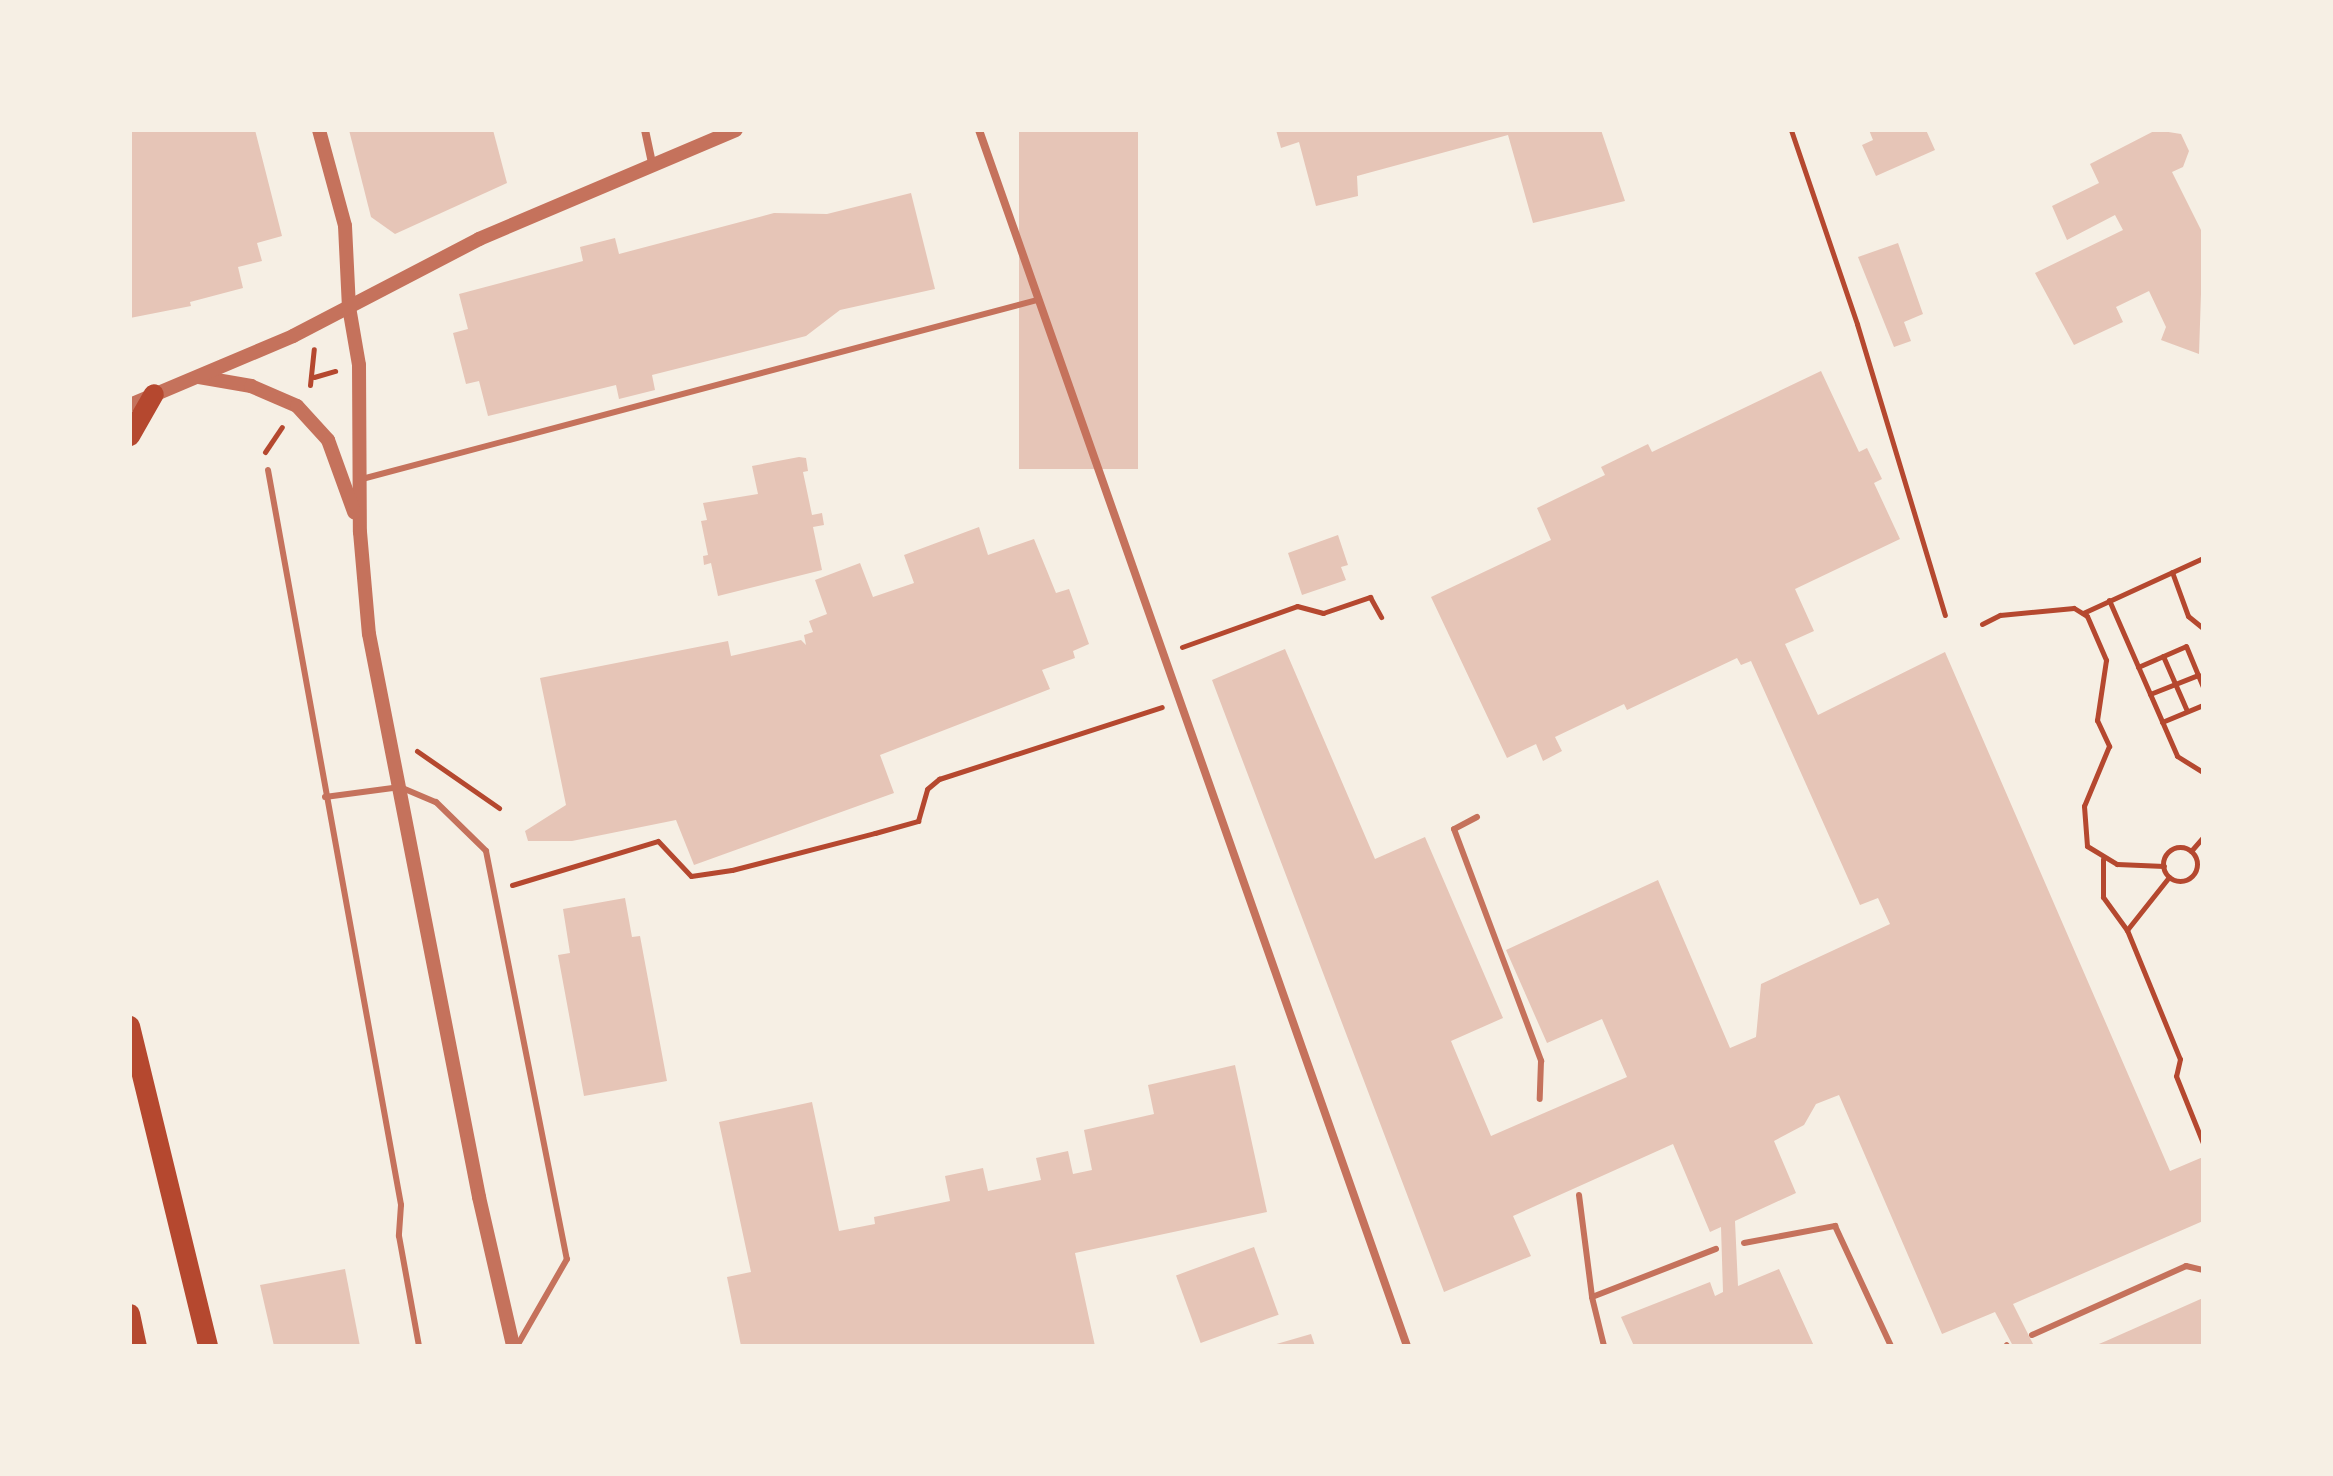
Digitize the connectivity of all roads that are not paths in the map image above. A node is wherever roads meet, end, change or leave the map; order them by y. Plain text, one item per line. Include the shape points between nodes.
1 (319, 130) edge
2 (645, 130) edge
3 (736, 130) edge
4 (979, 130) edge
5 (653, 167) junction
6 (1037, 300) junction
7 (349, 307) junction
8 (199, 377) junction
9 (154, 394) junction
10 (130, 405) edge
11 (130, 436) edge
12 (268, 470) dead end
13 (358, 480) junction
14 (360, 532) junction
15 (400, 787) junction
16 (325, 797) junction
17 (1477, 817) dead end
18 (130, 1026) edge
19 (1540, 1099) dead end
20 (1579, 1195) dead end
21 (1744, 1243) dead end
22 (1716, 1249) dead end
23 (2203, 1270) edge
24 (1592, 1297) junction
25 (130, 1314) edge
26 (2032, 1335) dead end
27 (137, 1346) edge
28 (208, 1346) edge
29 (419, 1346) edge
30 (515, 1346) edge
31 (1407, 1346) edge
32 (1604, 1346) edge
33 (1891, 1346) edge

1 - 7 street via 345,226
2 - 5 street
3 - 5 street
4 - 6 street
5 - 7 street via 479,239
6 - 13 lane
6 - 31 street
7 - 8 street
7 - 13 street via 359,365
8 - 9 street
8 - 14 street via 281,396 314,421 341,468
9 - 10 street
9 - 11 main road
12 - 16 lane
13 - 14 street
14 - 15 street via 369,634
15 - 16 lane
15 - 30 street via 479,1197
15 - 30 lane via 436,802 486,851 567,1259
16 - 29 lane via 401,1205 399,1236
17 - 19 lane via 1454,829 1541,1061
18 - 28 main road
20 - 24 lane
21 - 33 lane via 1835,1226
22 - 24 lane
23 - 26 lane via 2186,1266
24 - 32 lane
25 - 27 main road

